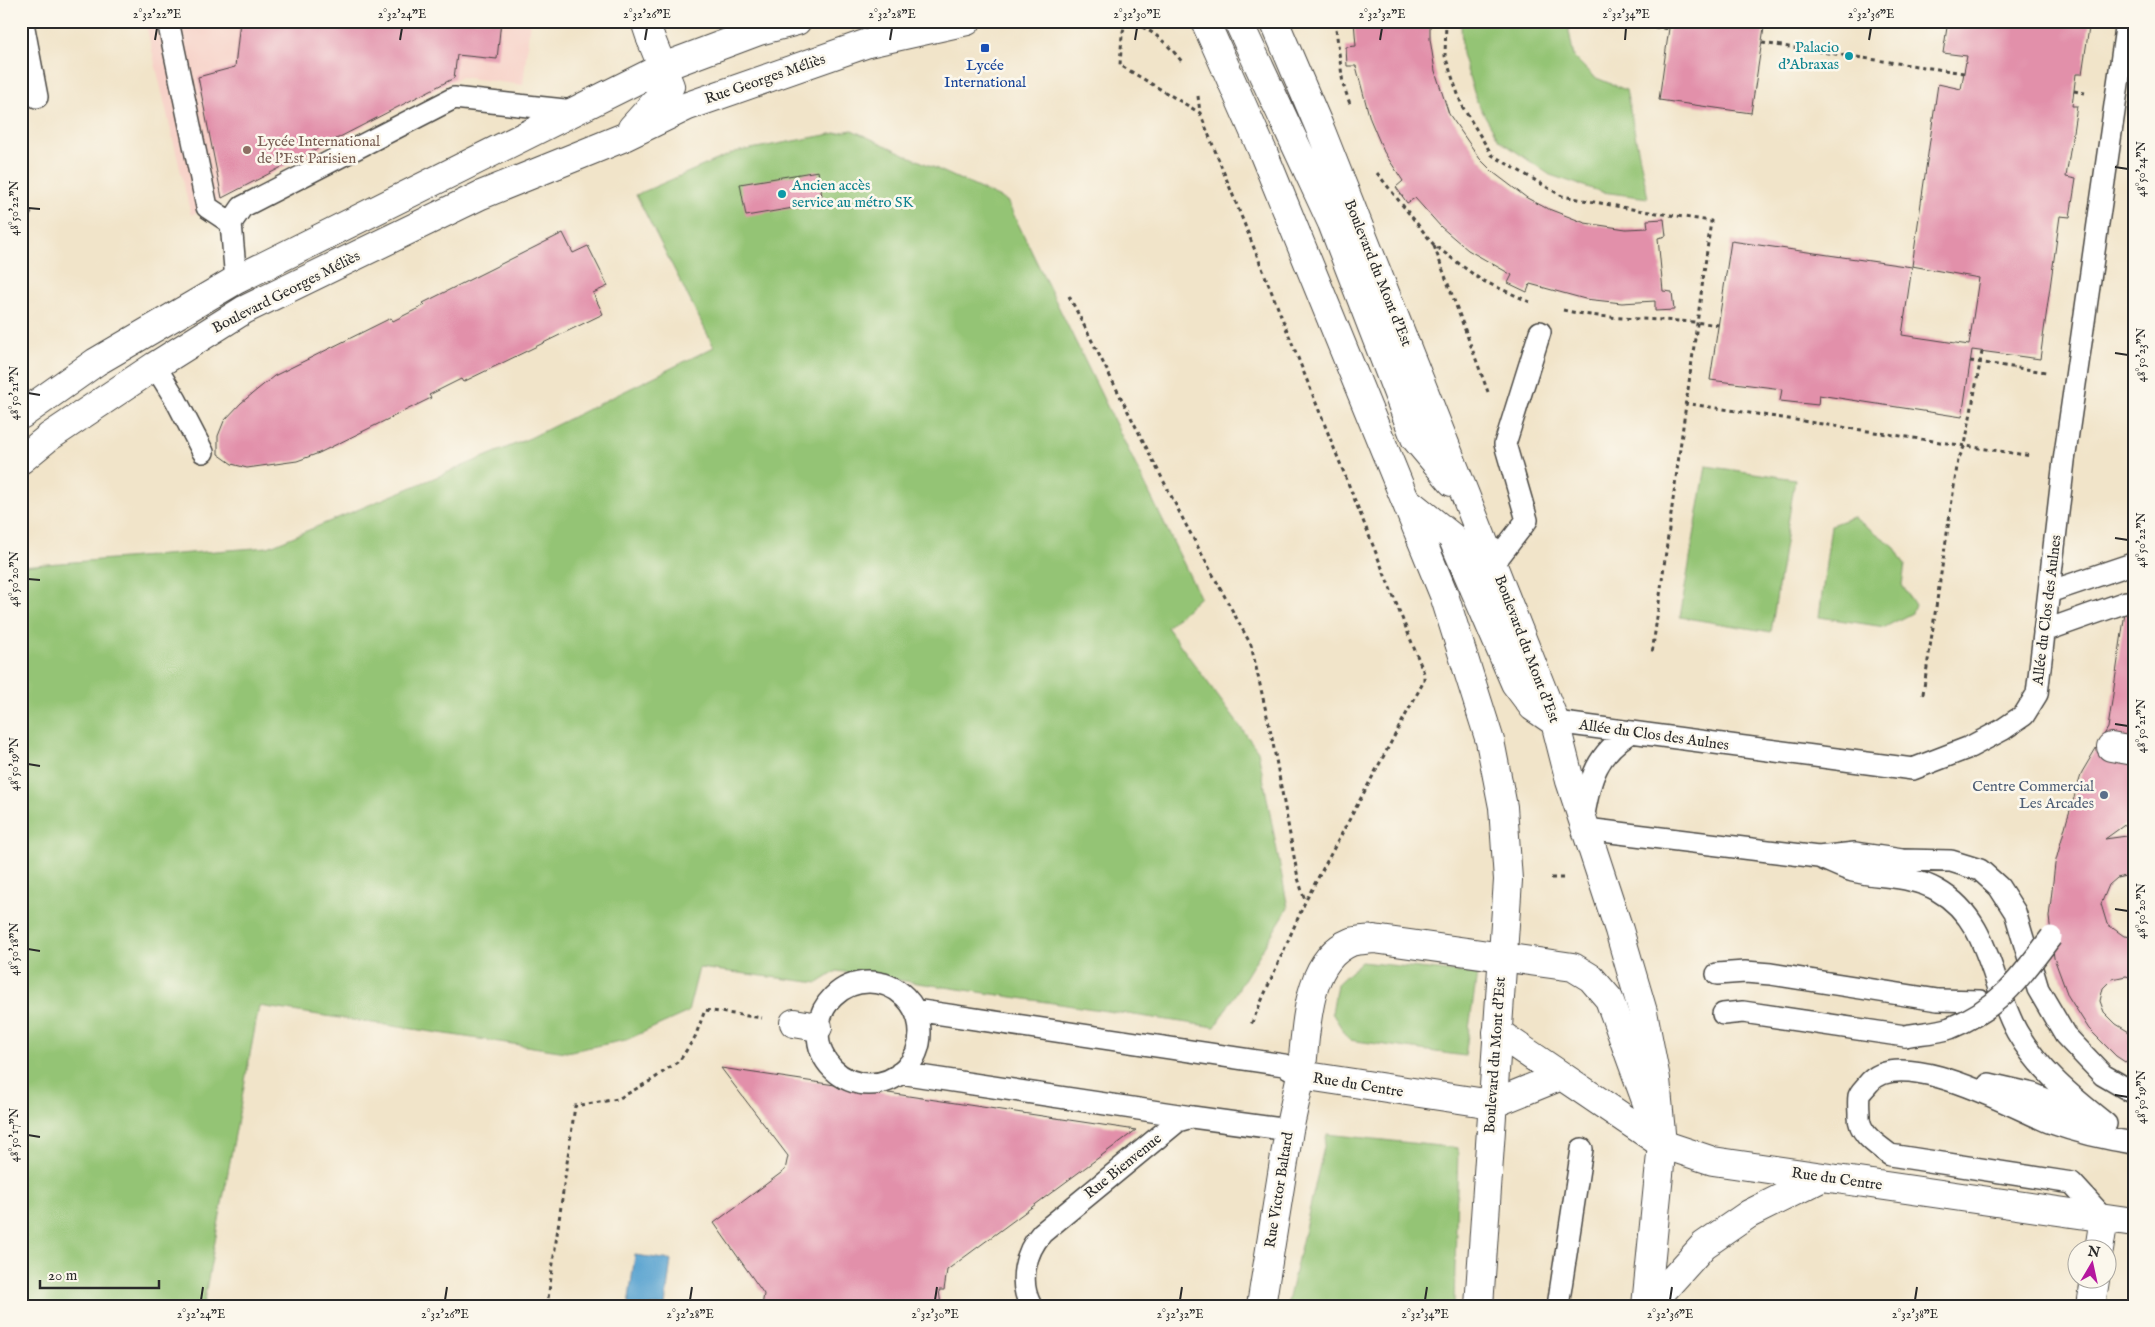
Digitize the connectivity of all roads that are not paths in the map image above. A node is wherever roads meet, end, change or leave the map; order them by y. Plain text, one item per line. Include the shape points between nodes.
1 (168, 21) edge
2 (797, 21) edge
3 (967, 21) edge
4 (1206, 21) edge
5 (1238, 21) edge
6 (1274, 21) edge
7 (2127, 21) edge
8 (23, 23) dead end
9 (648, 30) edge
10 (663, 67) junction
11 (37, 97) dead end
12 (574, 112) junction
13 (622, 138) junction
14 (571, 158) joint
15 (231, 223) junction
16 (236, 280) junction
17 (1540, 332) dead end
18 (155, 366) junction
19 (21, 415) edge
20 (203, 452) dead end
21 (21, 460) edge
22 (1404, 498) junction
23 (1468, 500) junction
24 (1494, 563) junction
25 (2132, 564) dead end
26 (2049, 592) junction
27 (2126, 602) dead end
28 (2044, 632) junction
29 (1555, 722) junction
30 (1631, 732) junction
31 (1585, 824) junction
32 (1818, 857) junction
33 (2051, 937) dead end
34 (1502, 957) junction
35 (1717, 974) dead end
36 (1980, 1001) dead end
37 (915, 1010) junction
38 (1723, 1014) dead end
39 (1497, 1032) junction
40 (900, 1073) junction
41 (1301, 1075) junction
42 (1562, 1076) junction
43 (1941, 1076) junction
44 (2134, 1093) edge
45 (1492, 1104) junction
46 (1192, 1117) junction
47 (2106, 1124) junction
48 (1289, 1130) junction
49 (2134, 1136) edge
50 (2134, 1143) edge
51 (1662, 1144) junction
52 (1582, 1149) dead end
53 (1823, 1177) junction
54 (2104, 1218) junction
55 (2134, 1222) edge
56 (2101, 1240) edge
57 (2093, 1290) edge
58 (1031, 1306) edge
59 (1261, 1306) edge
60 (1479, 1306) edge
61 (1558, 1306) edge
62 (1647, 1306) edge
63 (2091, 1306) edge

1 - 15 lane via 207,207
2 - 10 main road via 759,31
3 - 13 main road, Rue Georges Méliès via 868,43 688,106
4 - 22 main road, Boulevard du Mont d'Est
5 - 23 main road via 1332,223 1415,438
6 - 23 main road, Boulevard du Mont d'Est
7 - 26 lane, Allée du Clos des Aulnes via 2064,461
8 - 11 lane
9 - 10 main road
10 - 12 main road
10 - 13 main road via 670,86
12 - 15 lane via 454,98 242,207
12 - 16 main road, Boulevard Georges Méliès
13 - 14 main road, Rue Georges Méliès
14 - 18 main road, Boulevard Georges Méliès via 481,195 244,310
15 - 16 lane
16 - 19 main road, Boulevard Georges Méliès via 96,362
17 - 24 lane via 1505,444 1528,520
18 - 20 lane
18 - 21 main road, Boulevard Georges Méliès via 48,437
22 - 29 main road via 1452,537 1515,683 1533,707
22 - 34 main road, Boulevard du Mont d'Est via 1444,595 1490,741 1503,807 1507,871
23 - 24 main road, Boulevard du Mont d'Est
24 - 29 main road, Boulevard du Mont d'Est
25 - 26 lane
26 - 28 lane, Allée du Clos des Aulnes
27 - 28 lane
28 - 30 lane, Allée du Clos des Aulnes via 2037,694 2024,715 1970,746 1913,769
29 - 30 lane, Allée du Clos des Aulnes
29 - 31 main road, Boulevard du Mont d'Est
30 - 31 lane via 1614,743 1591,776
31 - 32 lane
31 - 51 main road, Boulevard du Mont d'Est via 1642,1012 1656,1079
32 - 44 lane via 1856,853 1902,860 1951,861 1980,870 2000,887 2014,912 2038,989 2065,1035 2103,1075
32 - 47 lane via 1853,871 1902,877 1937,890 1966,912 1983,943 2017,1031 2038,1062 2064,1091
33 - 38 lane, bridge via 2014,986 1989,1008 1948,1028 1904,1036 1743,1012
34 - 39 main road, Boulevard du Mont d'Est
34 - 41 main road, Rue du Centre via 1374,939 1345,946 1324,965 1313,985
34 - 51 main road, Rue du Centre via 1573,967 1591,978 1609,999
35 - 36 lane via 1771,974 1938,1000
37 - 40 lane via 920,1021 921,1038 916,1054
37 - 40 lane via 900,991 884,983 866,981 848,986 834,995 806,1025 824,1058 834,1071 848,1080 863,1084 880,1083
37 - 41 lane via 1284,1065
39 - 42 main road, Rue du Centre
39 - 45 main road, Boulevard du Mont d'Est
40 - 46 lane
41 - 45 main road, Rue du Centre
41 - 48 main road, Rue Victor Baltard
42 - 45 main road, Rue du Centre
42 - 51 main road, Rue du Centre
43 - 47 lane via 2033,1094
43 - 50 lane via 2049,1122 2101,1138
43 - 54 lane via 1896,1071 1873,1078 1860,1095 1858,1119 1867,1138 1890,1155 2072,1183
45 - 60 main road, Boulevard du Mont d'Est
46 - 48 lane
46 - 58 lane, Rue Bienvenue via 1178,1121 1042,1232 1031,1246 1025,1263 1027,1298
47 - 49 lane
48 - 59 main road, Rue Victor Baltard
51 - 53 main road, Rue du Centre via 1713,1161
51 - 62 main road, Boulevard du Mont d'Est
52 - 61 lane
53 - 54 main road, Rue du Centre
53 - 62 main road via 1749,1214 1704,1245
54 - 55 main road, Rue du Centre
54 - 56 main road
57 - 63 main road

